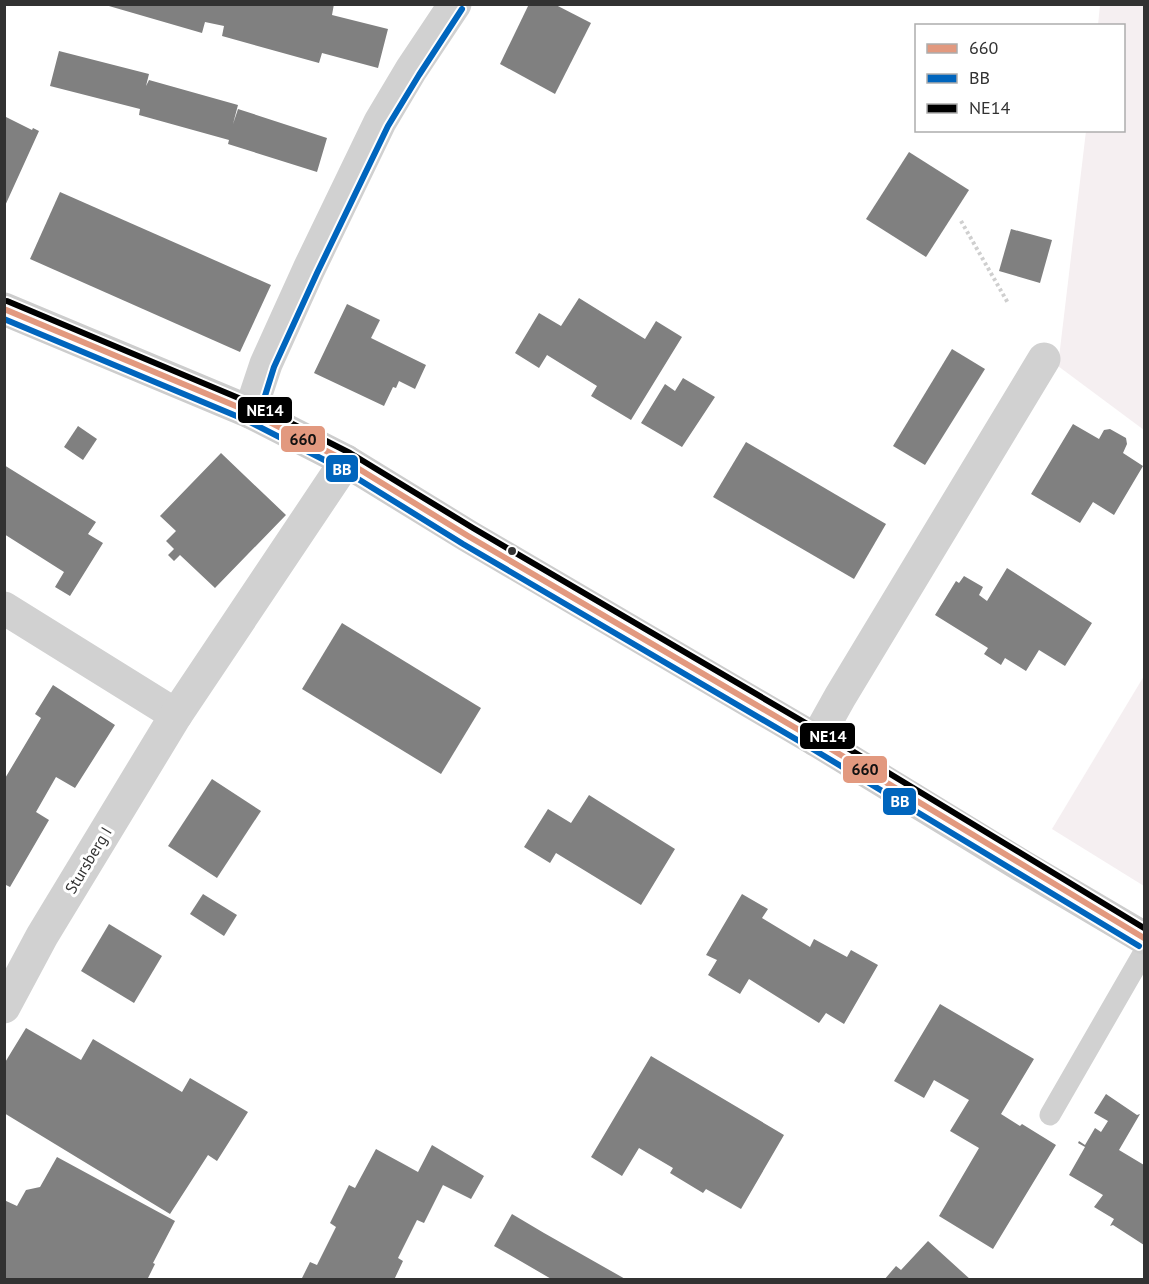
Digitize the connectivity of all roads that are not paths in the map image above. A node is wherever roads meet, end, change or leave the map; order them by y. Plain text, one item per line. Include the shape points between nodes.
1 (452, 6) edge
2 (4, 309) edge
3 (1044, 359) dead end
4 (250, 412) junction
5 (346, 461) junction
6 (4, 608) edge
7 (176, 715) junction
8 (816, 740) junction
9 (1144, 938) edge
10 (1144, 952) edge
11 (4, 1006) edge
12 (1050, 1115) dead end

1 - 4 street via 380,122 276,344
2 - 4 main road
3 - 8 street
4 - 5 main road
5 - 7 street, Stursberg I
5 - 8 main road
6 - 7 street
7 - 11 street, Stursberg I
8 - 9 main road
10 - 12 lane

